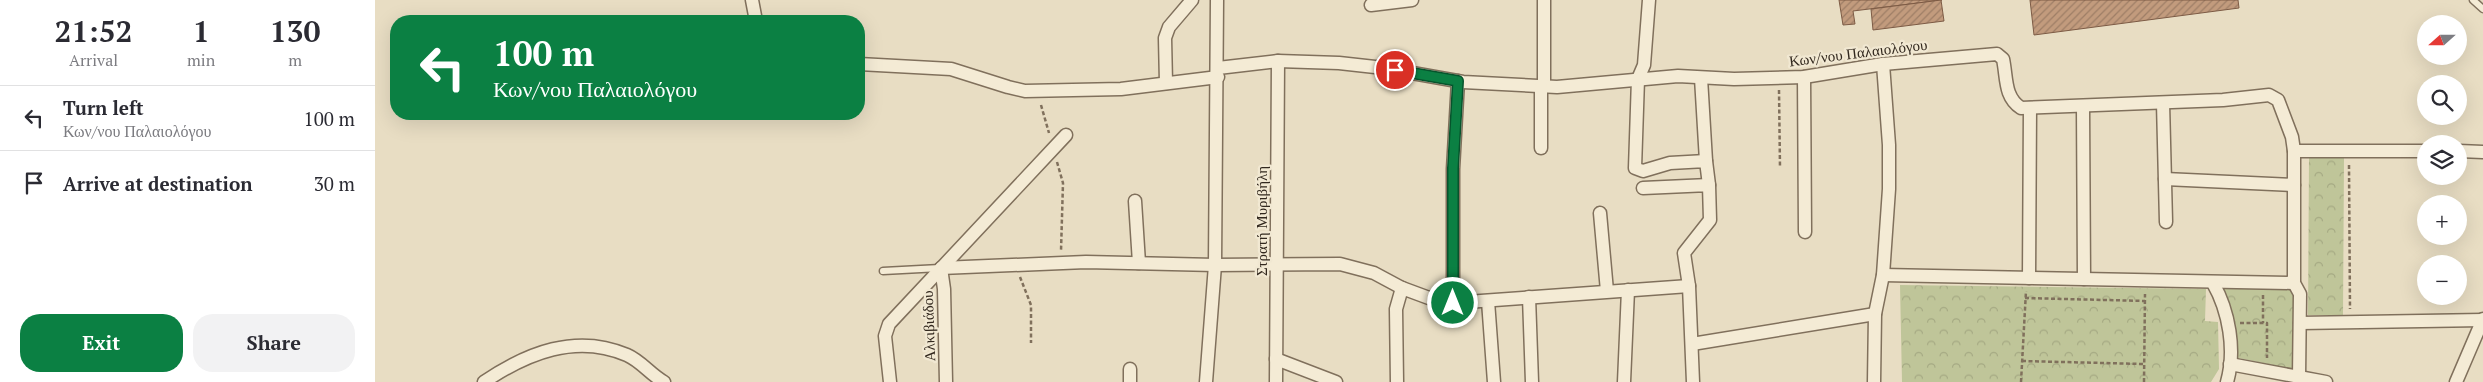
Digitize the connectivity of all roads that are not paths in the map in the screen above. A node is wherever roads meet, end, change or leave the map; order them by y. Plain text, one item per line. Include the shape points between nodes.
1 (753, 0) edge
2 (1192, 0) edge
3 (1217, 0) edge
4 (1412, 0) edge
5 (1544, 0) edge
6 (1649, 0) edge
7 (2473, 0) edge
8 (1371, 5) dead end
9 (2483, 9) edge
10 (755, 15) edge
11 (1278, 61) junction
12 (865, 64) edge
13 (1883, 64) junction
14 (1218, 73) junction
15 (1804, 77) junction
16 (1701, 78) junction
17 (1638, 79) junction
18 (1458, 81) junction
19 (1166, 83) junction
20 (1542, 87) junction
21 (2163, 103) junction
22 (2083, 107) junction
23 (2030, 108) junction
24 (1066, 135) dead end
25 (1541, 148) dead end
26 (2294, 150) junction
27 (2417, 151) edge
28 (2467, 151) edge
29 (2483, 152) edge
30 (1706, 161) junction
31 (2165, 179) junction
32 (1709, 185) junction
33 (2294, 185) junction
34 (1643, 188) dead end
35 (1135, 201) dead end
36 (1600, 214) dead end
37 (2166, 222) dead end
38 (1805, 232) dead end
39 (1139, 263) junction
40 (1277, 264) junction
41 (1215, 266) junction
42 (941, 268) junction
43 (883, 271) dead end
44 (1883, 275) junction
45 (2028, 278) junction
46 (2084, 279) junction
47 (2213, 283) junction
48 (2294, 283) junction
49 (1689, 286) junction
50 (1403, 288) junction
51 (1628, 290) junction
52 (1607, 291) junction
53 (1529, 297) junction
54 (1488, 301) junction
55 (1453, 303) junction
56 (1875, 314) junction
57 (2483, 320) edge
58 (2299, 323) junction
59 (1692, 344) junction
60 (1276, 359) junction
61 (2230, 364) junction
62 (2299, 377) junction
63 (483, 382) edge
64 (664, 382) edge
65 (889, 382) edge
66 (946, 382) edge
67 (1206, 382) edge
68 (1276, 382) edge
69 (1336, 382) edge
70 (1397, 382) edge
71 (1494, 382) edge
72 (1533, 382) edge
73 (1624, 382) edge
74 (1693, 382) edge
75 (1875, 382) edge
76 (2227, 382) edge
77 (2326, 382) edge
78 (2456, 382) edge

1 - 10 street
2 - 19 street via 1169,26 1165,38
3 - 14 street
4 - 8 street
5 - 20 street
6 - 17 street via 1644,65
7 - 9 lane
11 - 14 street, Κων/νου Παλαιολόγου
11 - 18 street, Κων/νου Παλαιολόγου via 1357,65
11 - 40 street, Στρατή Μυριβήλη
12 - 19 street, Κων/νου Παλαιολόγου via 951,69 1008,88 1038,91
13 - 15 street, Κων/νου Παλαιολόγου
13 - 23 street, Κων/νου Παλαιολόγου via 1997,54 2003,59 2012,102 2021,108
13 - 44 street via 1889,145
14 - 19 street, Κων/νου Παλαιολόγου
14 - 41 street
15 - 16 street, Κων/νου Παλαιολόγου
15 - 38 street
16 - 17 street, Κων/νου Παλαιολόγου
16 - 30 street
17 - 20 street, Κων/νου Παλαιολόγου
17 - 30 street via 1635,168 1643,171 1670,163
18 - 20 street, Κων/νου Παλαιολόγου
18 - 55 street via 1453,168
20 - 25 street
21 - 22 street, Κων/νου Παλαιολόγου
21 - 26 street, Κων/νου Παλαιολόγου via 2269,95 2277,100
21 - 31 street
22 - 23 street, Κων/νου Παλαιολόγου
22 - 46 street
23 - 45 street
24 - 42 street
26 - 27 street
26 - 33 street, Κων/νου Παλαιολόγου
28 - 29 street
30 - 32 street
31 - 33 street
31 - 37 street
32 - 34 street
32 - 49 street via 1710,220 1684,253
33 - 48 street, Κων/νου Παλαιολόγου
35 - 39 street
36 - 52 street
39 - 41 street
39 - 42 street
40 - 41 street
40 - 50 street via 1340,264 1373,273
40 - 60 street, Στρατή Μυριβήλη
41 - 67 street
42 - 43 lane
42 - 65 street via 887,327
42 - 66 street, Αλκιβιάδου
44 - 45 street
44 - 56 street
45 - 46 street
46 - 47 street
47 - 48 street
47 - 61 street via 2228,323
48 - 58 street, Κων/νου Παλαιολόγου via 2300,294
49 - 51 street
49 - 59 street
50 - 55 street
50 - 70 street via 1396,309
51 - 52 street
51 - 73 street
52 - 53 street
53 - 54 street
53 - 72 street
54 - 55 street
54 - 71 street
56 - 59 street
56 - 75 street
57 - 58 street
57 - 78 street
58 - 62 street, Κων/νου Παλαιολόγου
59 - 74 street
60 - 68 street, Στρατή Μυριβήλη
60 - 69 street
61 - 62 street
61 - 76 street
62 - 77 street
63 - 64 street via 538,353 572,345 614,350 630,356

